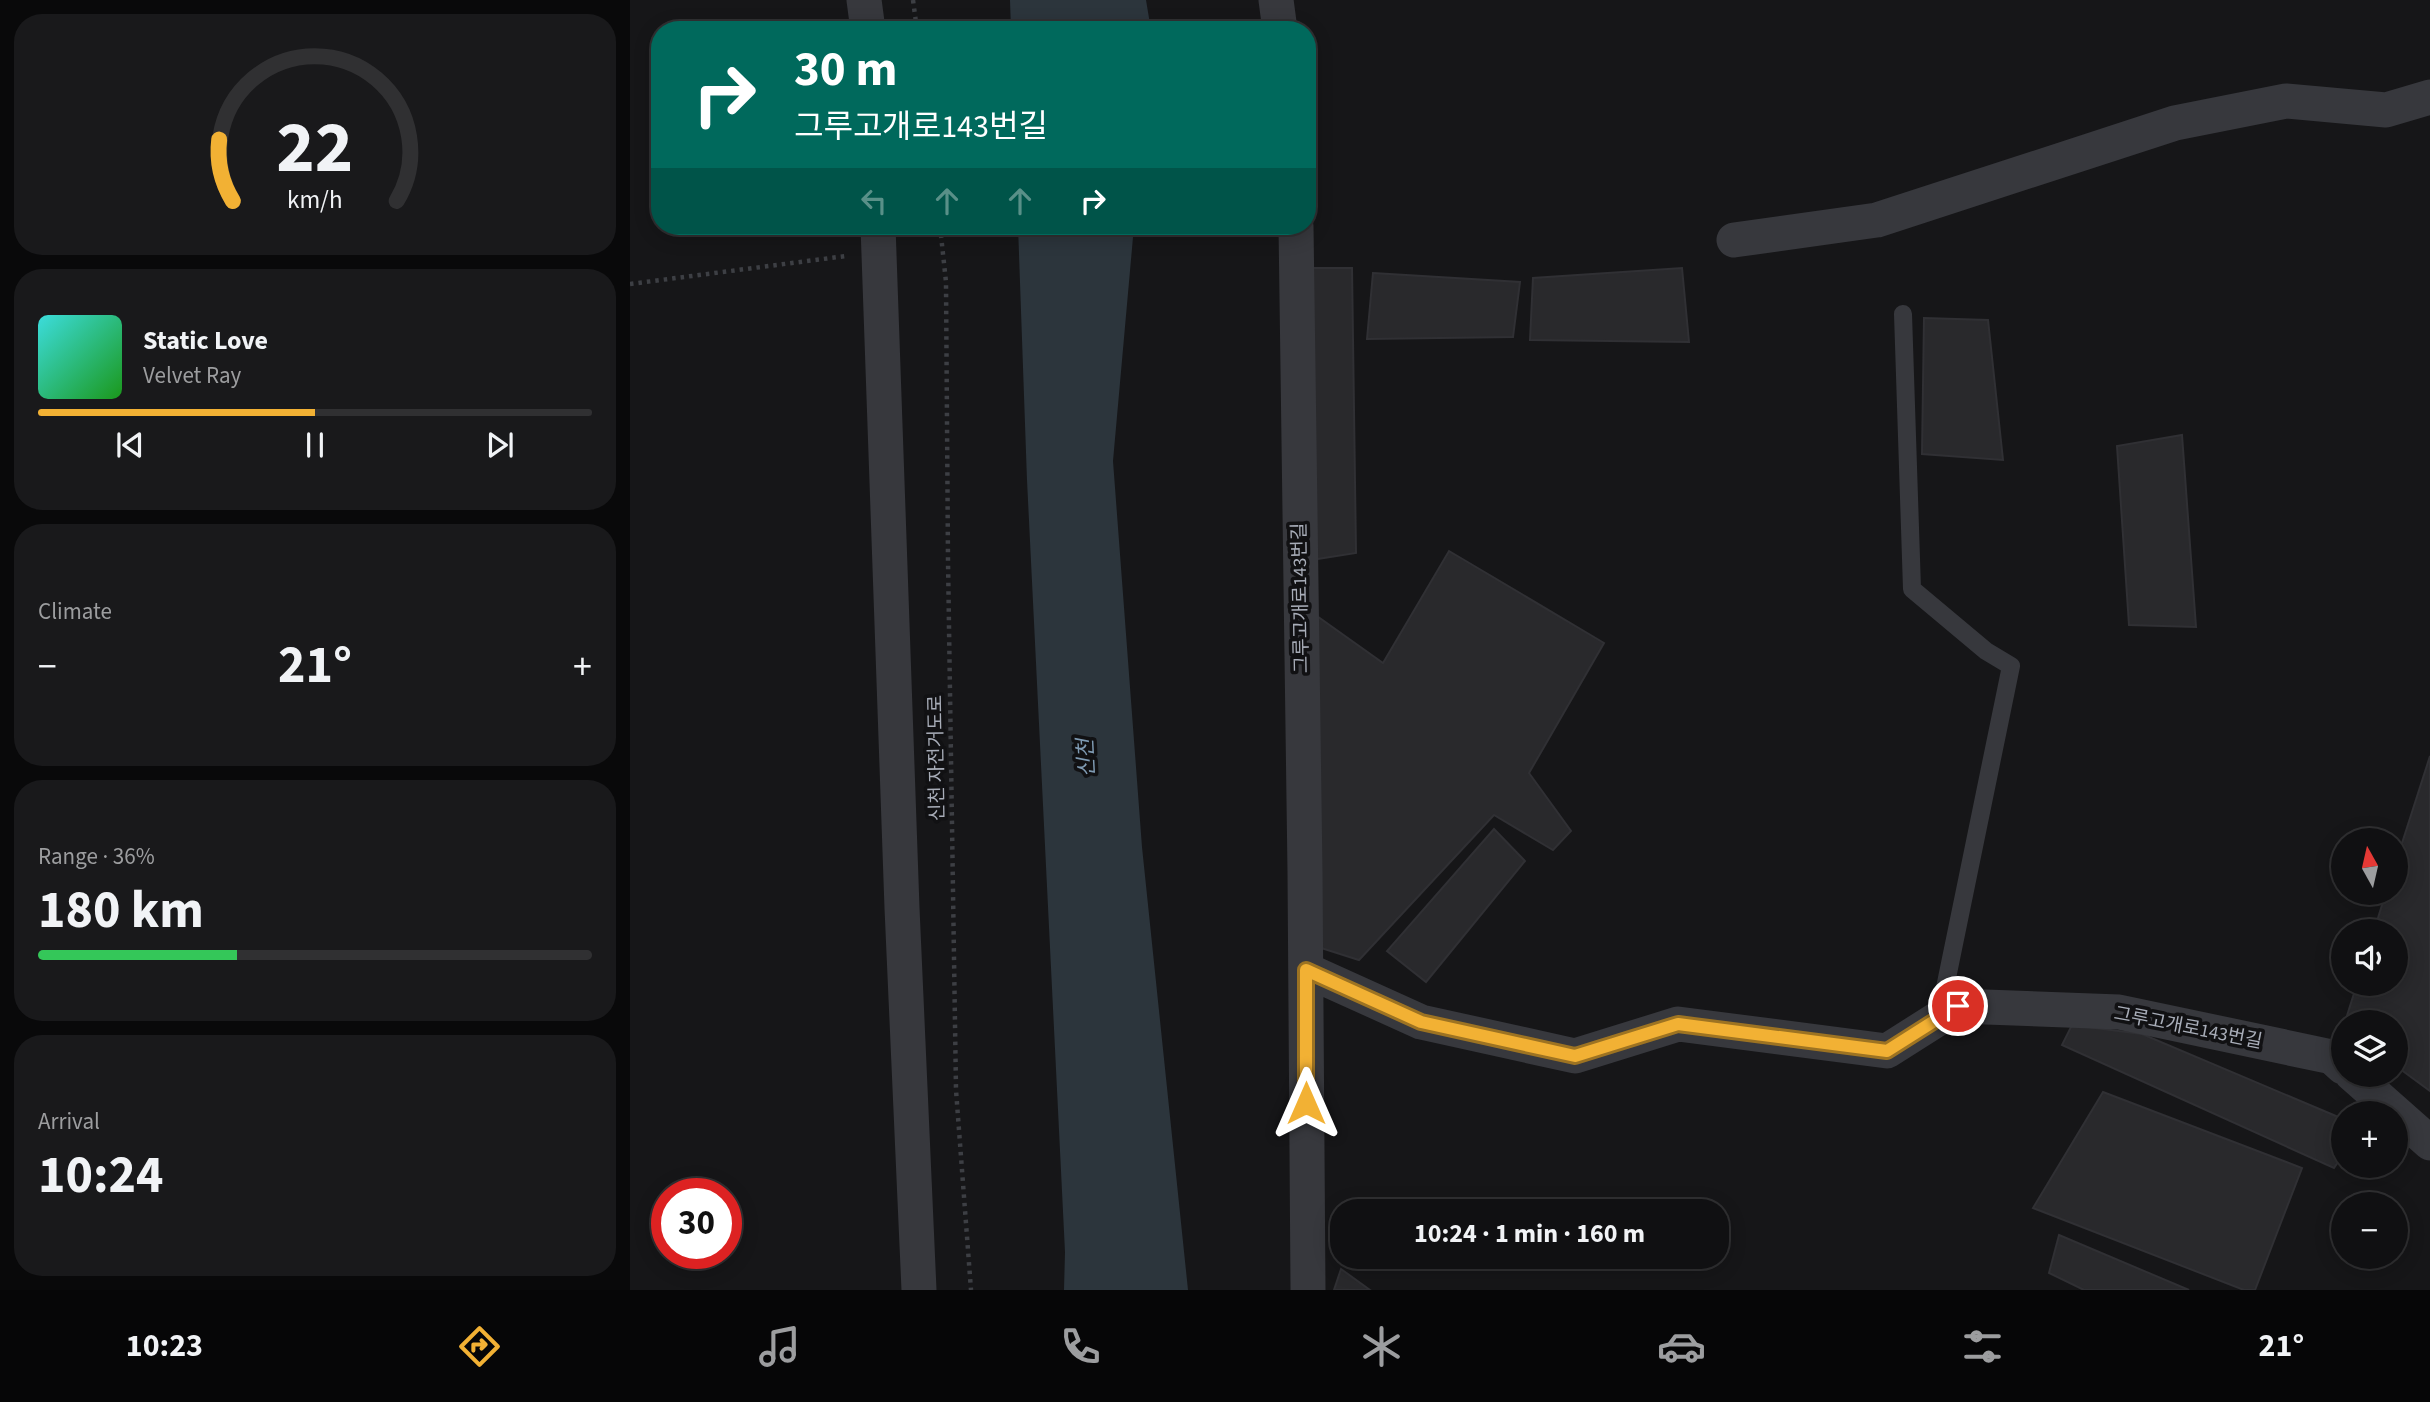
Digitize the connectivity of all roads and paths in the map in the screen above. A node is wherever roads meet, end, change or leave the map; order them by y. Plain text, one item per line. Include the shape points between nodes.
1 (864, 0) edge
2 (914, 0) edge
3 (1276, 0) edge
4 (867, 21) edge
5 (916, 21) edge
6 (1279, 21) edge
7 (2430, 97) edge
8 (941, 235) edge
9 (1296, 235) edge
10 (878, 239) edge
11 (1734, 240) dead end
12 (630, 284) edge
13 (1903, 314) dead end
14 (1306, 970) junction
15 (1939, 1018) junction
16 (2331, 1057) edge
17 (2367, 1087) edge
18 (2430, 1143) edge
19 (919, 1290) edge
20 (971, 1290) edge
21 (1308, 1290) edge

1 - 4 street
2 - 5 path
3 - 6 street
7 - 11 street via 2386,110 2286,101 2175,123 1877,220
8 - 20 path, 신천 자전거도로 via 946,282 956,1090
9 - 14 street, 그루고개로143번길
10 - 12 path
10 - 19 street
13 - 15 lane via 1912,589 1986,651 2011,666
14 - 15 street, 그루고개로143번길 via 1421,1022 1575,1056 1678,1024 1887,1051
14 - 21 street, 그루고개로143번길
15 - 16 street, 그루고개로143번길 via 1958,1006 2119,1012
17 - 18 street

